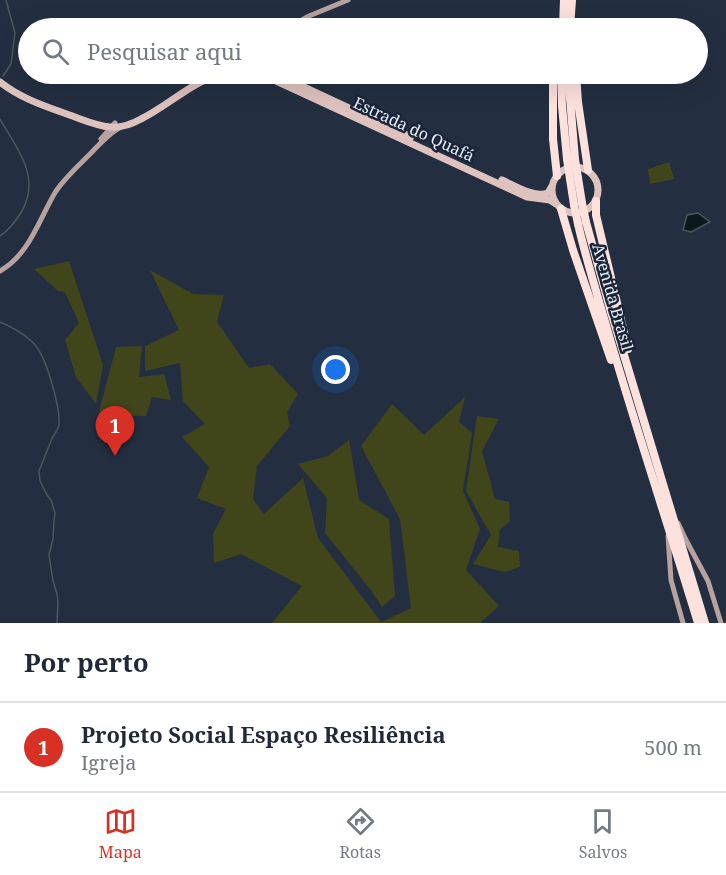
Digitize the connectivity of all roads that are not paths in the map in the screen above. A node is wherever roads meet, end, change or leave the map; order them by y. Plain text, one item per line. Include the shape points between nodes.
1 (348, 0) edge
2 (568, 0) edge
3 (306, 18) edge
4 (564, 18) edge
5 (571, 18) edge
6 (2, 81) edge
7 (193, 84) edge
8 (197, 84) edge
9 (283, 84) edge
10 (297, 84) edge
11 (553, 84) edge
12 (561, 84) edge
13 (568, 84) edge
14 (577, 84) edge
15 (107, 124) junction
16 (126, 124) junction
17 (106, 136) junction
18 (571, 159) junction
19 (588, 171) junction
20 (557, 176) junction
21 (552, 186) junction
22 (596, 201) junction
23 (559, 207) junction
24 (582, 223) junction
25 (0, 271) edge
26 (635, 391) junction
27 (625, 392) junction
28 (669, 502) junction
29 (667, 522) junction
30 (682, 623) edge
31 (698, 623) edge
32 (705, 623) edge
33 (721, 623) edge

1 - 3 street
2 - 4 highway
2 - 5 highway
6 - 15 main road via 36,100
7 - 15 main road via 139,116
8 - 16 main road via 141,119
9 - 23 main road, Estrada do Quafá via 527,197 550,200
10 - 21 main road, Estrada do Quafá via 528,192 546,194
11 - 20 highway
12 - 18 highway, Avenida Brasil
13 - 18 highway, Avenida Brasil
14 - 19 highway
15 - 16 main road
15 - 17 main road
16 - 17 street
17 - 25 street via 61,184 21,254
18 - 24 highway, Avenida Brasil, bridge via 582,203
19 - 20 main road via 568,168
19 - 22 main road via 598,187
20 - 21 main road
21 - 23 main road
22 - 23 main road via 582,213 568,213
22 - 26 highway
23 - 27 highway
24 - 26 highway, Avenida Brasil
24 - 27 highway, Avenida Brasil via 588,269
26 - 28 highway, Avenida Brasil
27 - 29 highway, Avenida Brasil
28 - 32 highway, Avenida Brasil
28 - 33 street, Avenida Brasil via 708,581
29 - 30 street, Avenida Brasil via 671,580
29 - 31 highway, Avenida Brasil

